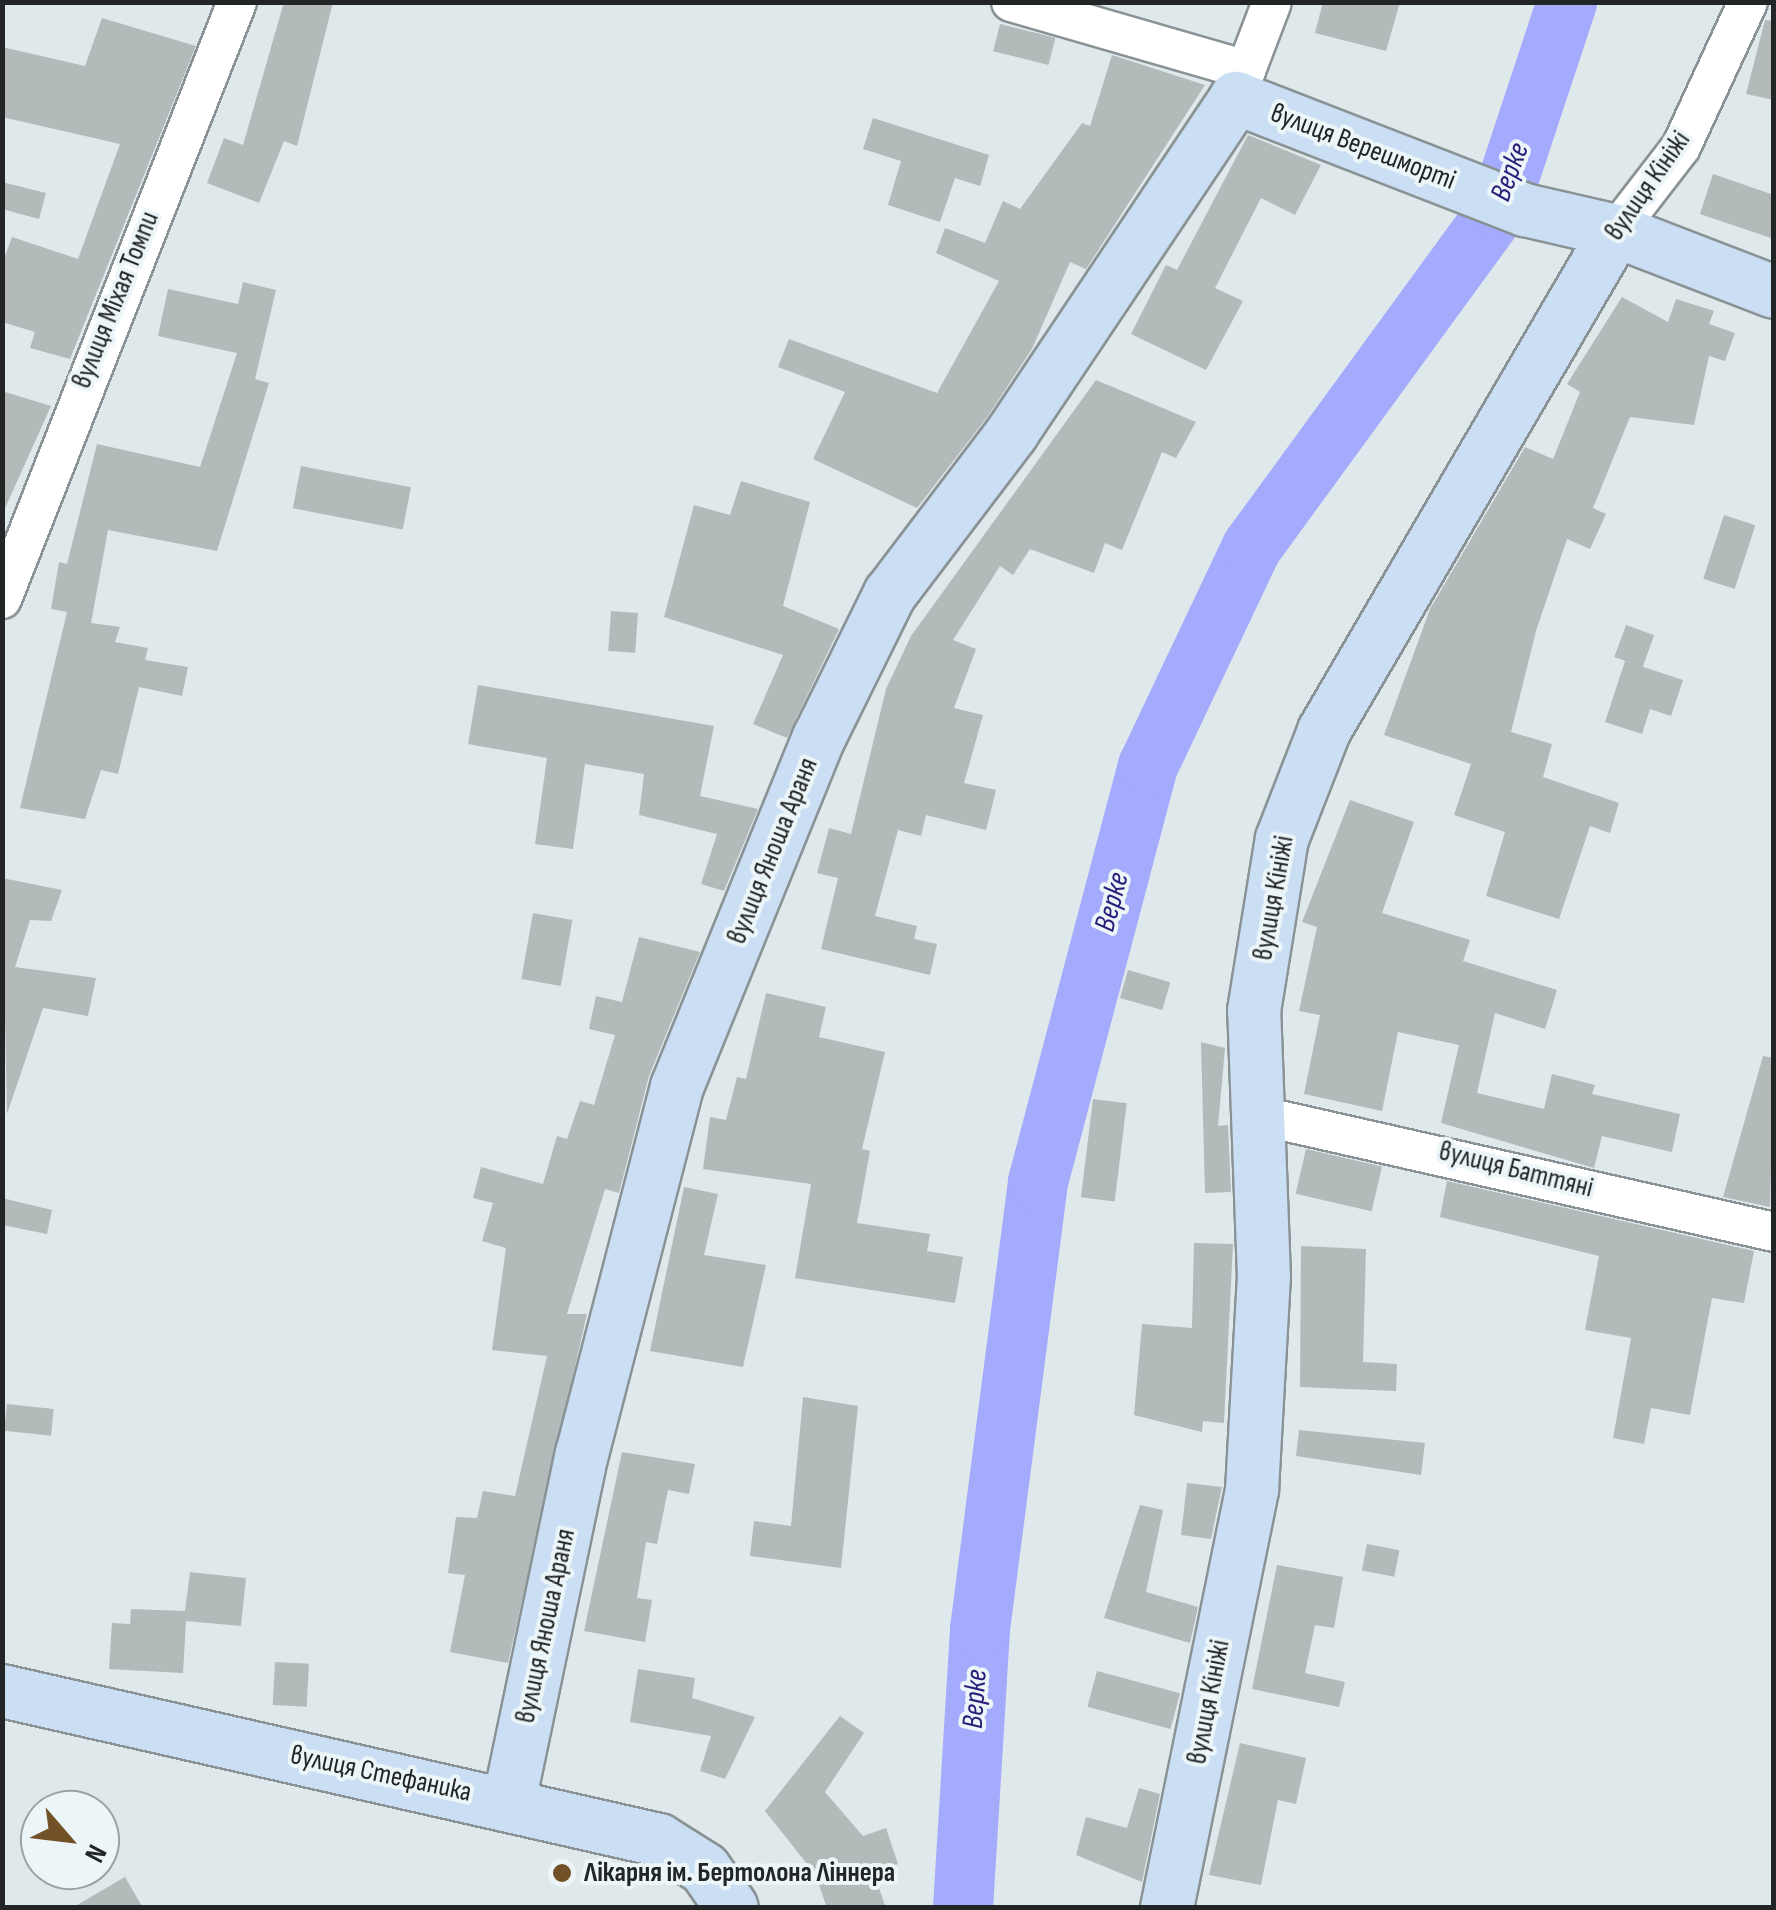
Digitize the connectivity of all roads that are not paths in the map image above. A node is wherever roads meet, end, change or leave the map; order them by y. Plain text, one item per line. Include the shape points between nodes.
1 (237, 2) edge
2 (1011, 2) edge
3 (1272, 2) edge
4 (1748, 2) edge
5 (1241, 84) junction
6 (1616, 231) junction
7 (1774, 292) edge
8 (2, 599) edge
9 (1257, 1115) junction
10 (1774, 1232) edge
11 (5, 1700) edge
12 (509, 1802) junction
13 (732, 1908) edge
14 (1167, 1908) edge

1 - 8 street, вулиця Міхая Томпи
2 - 5 street
3 - 5 street, вулиця Яноша Араня
4 - 6 street, вулиця Кініжі via 1681,147
5 - 6 street, вулиця Верешморті via 1525,210
5 - 12 street, вулиця Яноша Араня via 1012,433 890,594 819,738 677,1086 582,1454
6 - 7 street, вулиця Верешморті
6 - 9 street, вулиця Кініжі via 1324,731 1282,838 1254,1012
9 - 10 street, вулиця Баттяні
9 - 14 street, вулиця Кініжі via 1264,1278 1252,1490
11 - 12 street, вулиця Стефаника
12 - 13 street, вулиця Стефаника via 659,1840 705,1869

